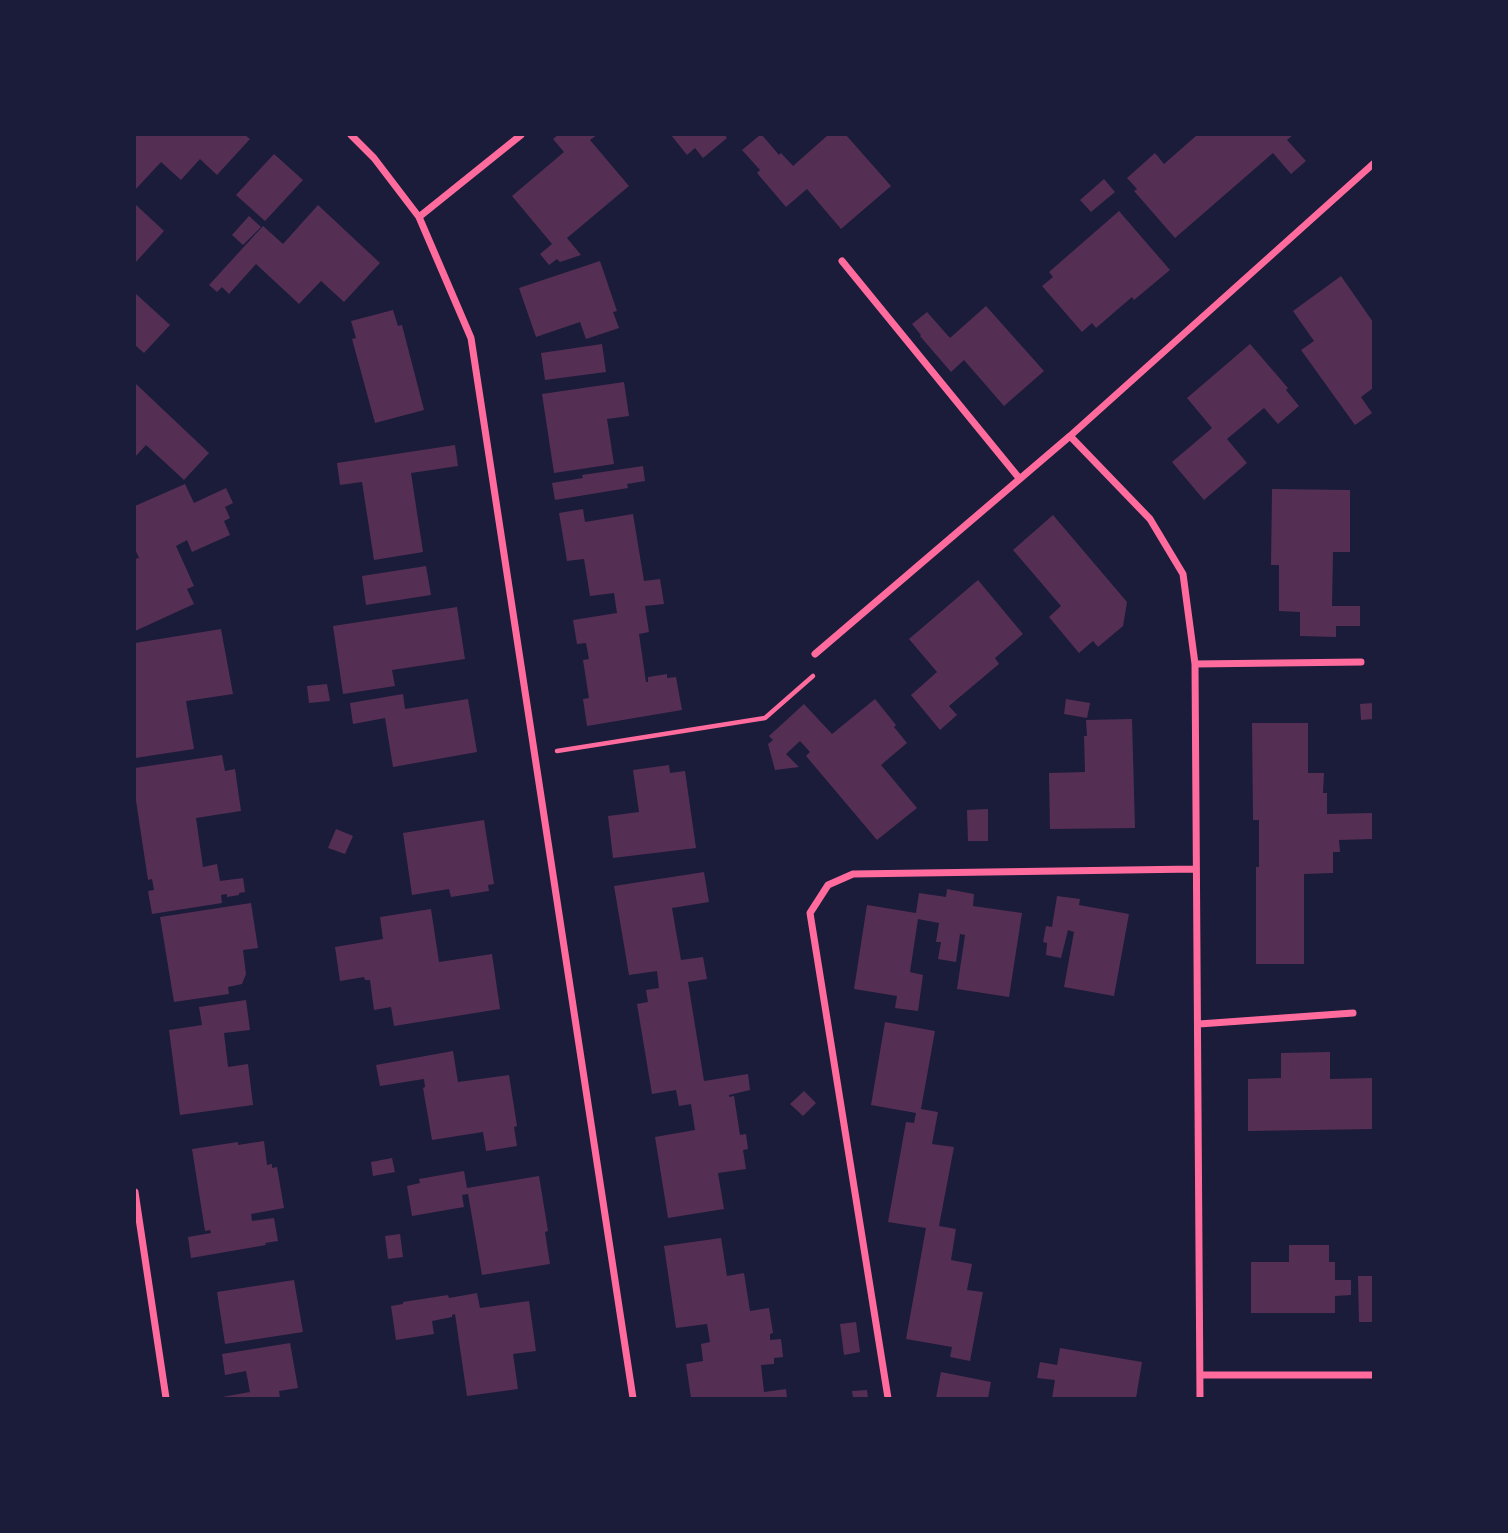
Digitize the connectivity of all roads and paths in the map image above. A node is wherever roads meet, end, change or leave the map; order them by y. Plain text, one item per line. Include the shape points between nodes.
1 (351, 135) edge
2 (521, 135) edge
3 (1373, 164) edge
4 (419, 217) junction
5 (842, 261) dead end
6 (1070, 436) junction
7 (1019, 478) junction
8 (815, 654) joint
9 (1362, 662) dead end
10 (1195, 664) junction
11 (536, 754) junction
12 (1195, 869) junction
13 (1353, 1013) dead end
14 (1199, 1024) junction
15 (135, 1192) edge
16 (1200, 1375) junction
17 (1373, 1375) edge
18 (166, 1398) edge
19 (634, 1398) edge
20 (888, 1398) edge
21 (1200, 1398) edge

1 - 4 street
2 - 4 street
3 - 6 street
4 - 11 street via 471,338
5 - 7 street
6 - 7 street
6 - 10 street via 1150,519 1183,574
7 - 8 street
8 - 11 path via 813,676 765,718
9 - 10 street
10 - 12 street
11 - 19 street
12 - 14 street
12 - 20 street via 853,874 828,885 810,913
13 - 14 street
14 - 16 street
15 - 18 street
16 - 17 street
16 - 21 street

